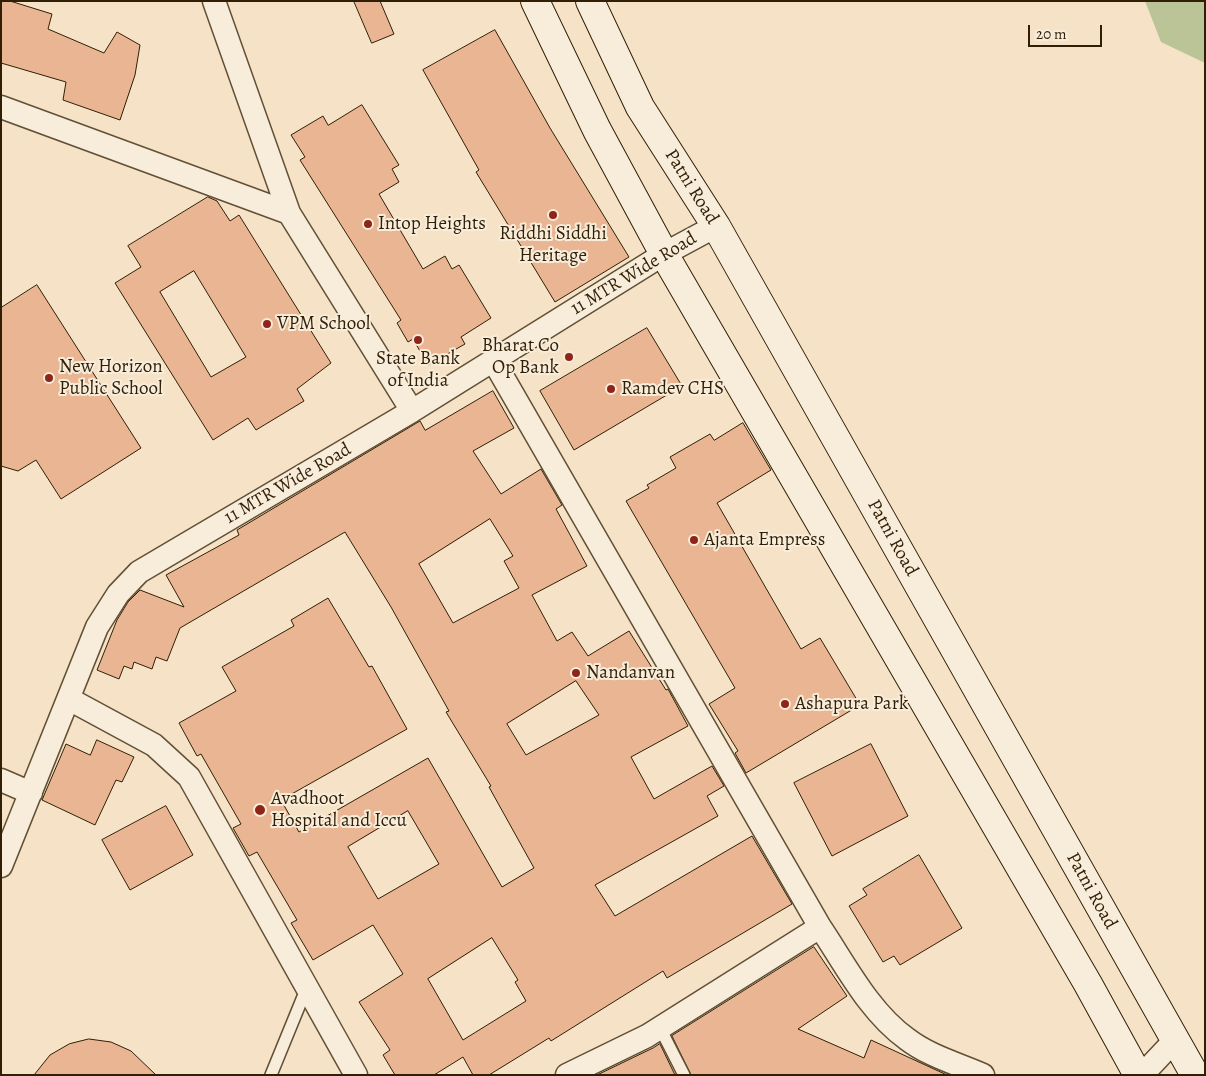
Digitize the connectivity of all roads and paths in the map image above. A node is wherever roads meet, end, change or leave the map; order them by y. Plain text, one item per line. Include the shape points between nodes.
1 (214, 1) edge
2 (535, 1) edge
3 (590, 1) edge
4 (1, 108) edge
5 (289, 213) junction
6 (716, 226) junction
7 (664, 254) junction
8 (493, 360) junction
9 (412, 411) junction
10 (69, 699) junction
11 (1, 780) edge
12 (31, 793) junction
13 (1, 866) edge
14 (820, 926) junction
15 (306, 987) junction
16 (660, 1028) junction
17 (1176, 1040) junction
18 (271, 1075) edge
19 (356, 1075) edge
20 (567, 1075) edge
21 (684, 1075) edge
22 (984, 1075) edge
23 (1138, 1075) edge
24 (1142, 1075) edge
25 (1195, 1075) edge

1 - 5 street
2 - 7 main road via 597,130
3 - 6 main road, Patni Road via 640,107
4 - 5 street
5 - 9 street
6 - 7 street, 11 MTR Wide Road
6 - 17 main road, Patni Road
7 - 8 street, 11 MTR Wide Road
7 - 23 main road
8 - 9 street, 11 MTR Wide Road
8 - 14 street
9 - 10 street, 11 MTR Wide Road via 139,572 118,594 96,628
10 - 12 street, 11 MTR Wide Road
10 - 15 street via 154,745 189,777
11 - 12 street
12 - 13 street, 11 MTR Wide Road
14 - 16 street
14 - 22 street via 886,1022 907,1040
15 - 18 lane
15 - 19 street
16 - 20 street
16 - 21 lane
17 - 24 street
17 - 25 main road, Patni Road

